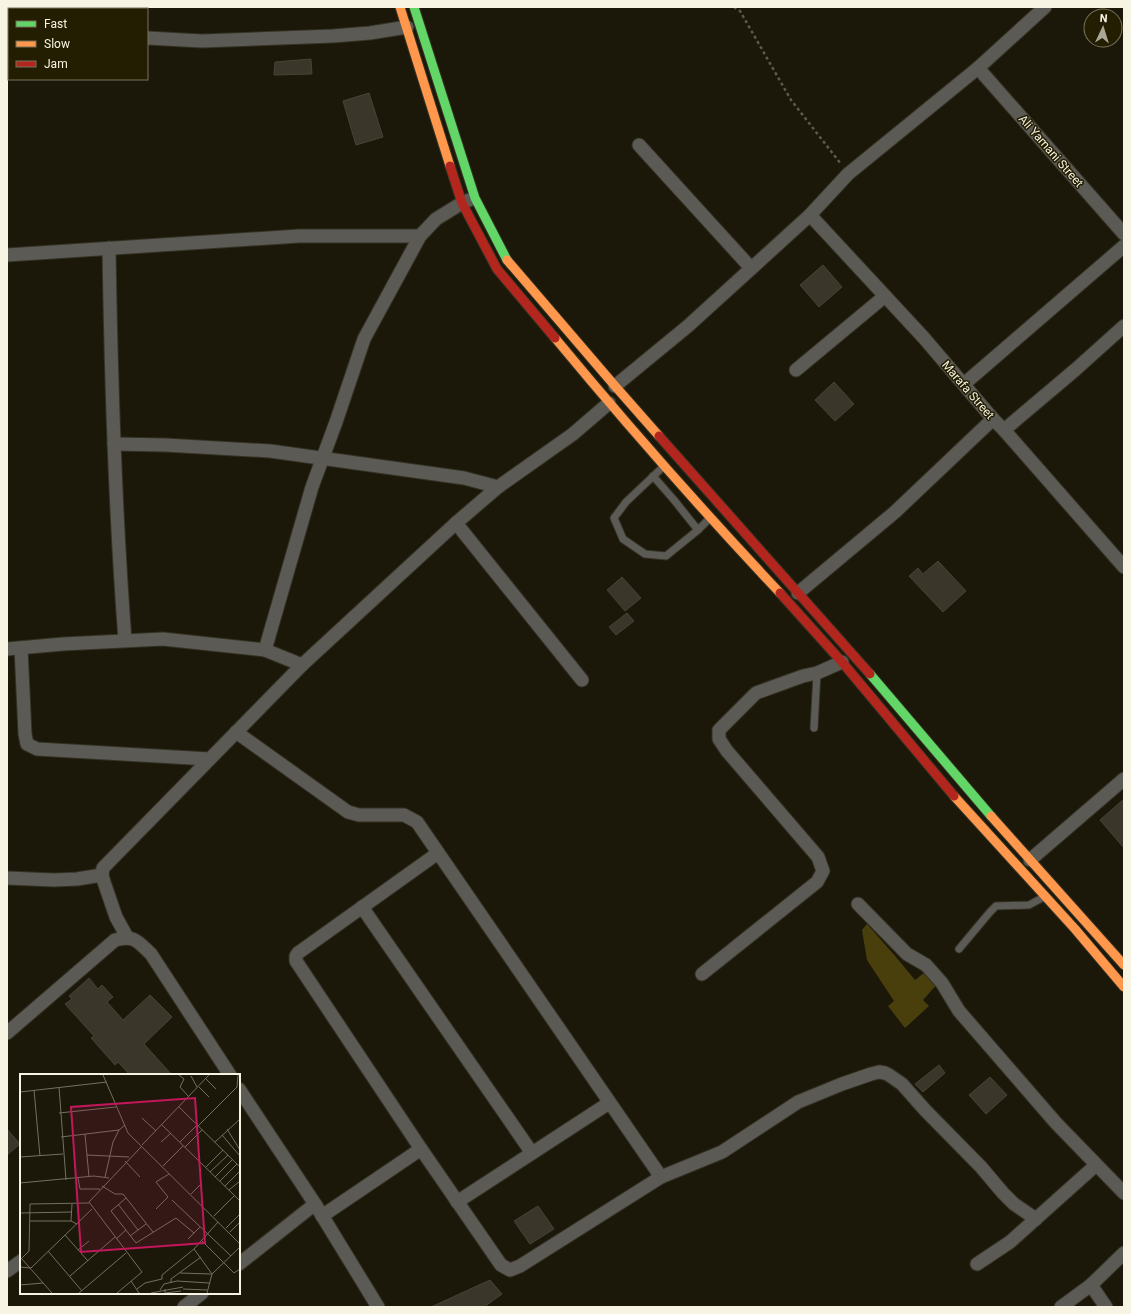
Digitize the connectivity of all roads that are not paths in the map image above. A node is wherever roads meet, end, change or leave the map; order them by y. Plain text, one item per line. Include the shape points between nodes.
1 (400, 7) edge
2 (414, 7) edge
3 (1045, 7) edge
4 (407, 28) junction
5 (148, 38) edge
6 (978, 68) junction
7 (639, 145) dead end
8 (475, 198) junction
9 (462, 203) junction
10 (810, 215) junction
11 (1124, 234) edge
12 (420, 236) junction
13 (1124, 246) edge
14 (109, 248) junction
15 (7, 255) edge
16 (751, 268) junction
17 (885, 296) junction
18 (1124, 326) edge
19 (796, 370) dead end
20 (964, 384) junction
21 (615, 386) junction
22 (608, 403) junction
23 (993, 419) junction
24 (1004, 430) junction
25 (114, 444) junction
26 (322, 459) junction
27 (664, 466) junction
28 (653, 476) junction
29 (698, 480) junction
30 (498, 487) junction
31 (685, 490) junction
32 (674, 500) junction
33 (710, 518) junction
34 (456, 523) junction
35 (698, 530) junction
36 (1124, 567) edge
37 (798, 593) junction
38 (125, 640) junction
39 (21, 648) junction
40 (7, 649) edge
41 (265, 650) junction
42 (842, 662) junction
43 (302, 665) junction
44 (817, 673) junction
45 (582, 680) dead end
46 (891, 697) junction
47 (881, 708) junction
48 (814, 728) dead end
49 (236, 732) junction
50 (209, 759) junction
51 (1124, 779) edge
52 (438, 853) junction
53 (1030, 860) junction
54 (102, 875) junction
55 (7, 878) edge
56 (1044, 896) junction
57 (858, 904) dead end
58 (362, 907) junction
59 (127, 937) junction
60 (959, 949) dead end
61 (1124, 965) edge
62 (702, 974) dead end
63 (1124, 987) edge
64 (7, 1033) edge
65 (229, 1074) edge
66 (240, 1091) edge
67 (609, 1103) junction
68 (421, 1150) junction
69 (532, 1153) junction
70 (1096, 1165) junction
71 (661, 1177) junction
72 (1124, 1193) edge
73 (457, 1202) junction
74 (315, 1204) junction
75 (322, 1216) junction
76 (1036, 1219) junction
77 (1124, 1253) edge
78 (20, 1262) edge
79 (240, 1263) edge
80 (977, 1264) dead end
81 (7, 1271) edge
82 (1091, 1285) junction
83 (201, 1294) edge
84 (184, 1307) edge
85 (378, 1307) edge
86 (1061, 1307) edge
87 (1106, 1307) edge

1 - 4 main road
2 - 8 main road
3 - 6 street
4 - 5 street via 333,36 202,41
4 - 9 main road
6 - 10 street via 848,174
6 - 11 street, Ali Yamani Street
7 - 16 street
8 - 9 street
8 - 21 main road via 508,261
9 - 12 street via 436,219
9 - 22 main road via 497,269
10 - 16 street
10 - 17 street, Marafa Street
12 - 14 street via 299,236
12 - 26 street via 364,339
13 - 20 street
14 - 15 street
14 - 25 street
16 - 21 street via 688,326
17 - 19 street
17 - 20 street, Marafa Street
18 - 24 street
20 - 23 street, Marafa Street
21 - 29 main road
22 - 27 main road
22 - 30 street via 573,434
23 - 24 street, Marafa Street
23 - 37 street via 895,512
24 - 36 street, Marafa Street
25 - 26 street via 270,451
25 - 38 street
26 - 30 street via 464,478
26 - 41 street
27 - 28 lane
27 - 31 main road
28 - 32 lane
28 - 35 lane via 626,502 614,518 623,539 645,554 666,556
29 - 31 lane
29 - 37 main road
30 - 34 street
31 - 32 lane
31 - 33 main road
32 - 35 lane
33 - 35 lane
33 - 42 main road
34 - 43 street
34 - 45 street
37 - 46 main road
38 - 39 street
38 - 41 street via 163,639
39 - 40 street
39 - 50 street via 25,734 28,744 37,749
41 - 43 street
42 - 44 street
42 - 47 main road
43 - 49 street
44 - 48 lane
44 - 62 street via 756,693 719,730 719,739 726,751 818,857 823,871 817,882
46 - 47 main road
46 - 53 main road via 977,801
47 - 56 main road via 954,796
49 - 50 street
49 - 52 street via 348,812 359,815 404,814 417,822
50 - 54 street via 103,868
51 - 53 street
52 - 58 street
52 - 67 street
53 - 61 main road
54 - 55 street via 54,880
54 - 59 street via 116,917
56 - 60 lane via 1029,905 996,906
56 - 63 main road
57 - 70 street via 907,954 926,965 942,983 959,1011
58 - 68 street via 298,953 296,961
58 - 69 street
59 - 64 street via 115,940
59 - 65 street via 137,941 151,954
66 - 74 street
67 - 69 street
67 - 71 street
68 - 73 street
68 - 75 street
69 - 73 street
70 - 72 street
70 - 76 street
71 - 73 street via 510,1270 501,1265
71 - 76 street via 722,1152 798,1102 871,1074 885,1073 902,1084 1014,1204
74 - 75 street
74 - 79 street
75 - 85 street
76 - 80 street via 1010,1242
77 - 82 street
78 - 81 street
82 - 86 street
82 - 87 street
83 - 84 street

